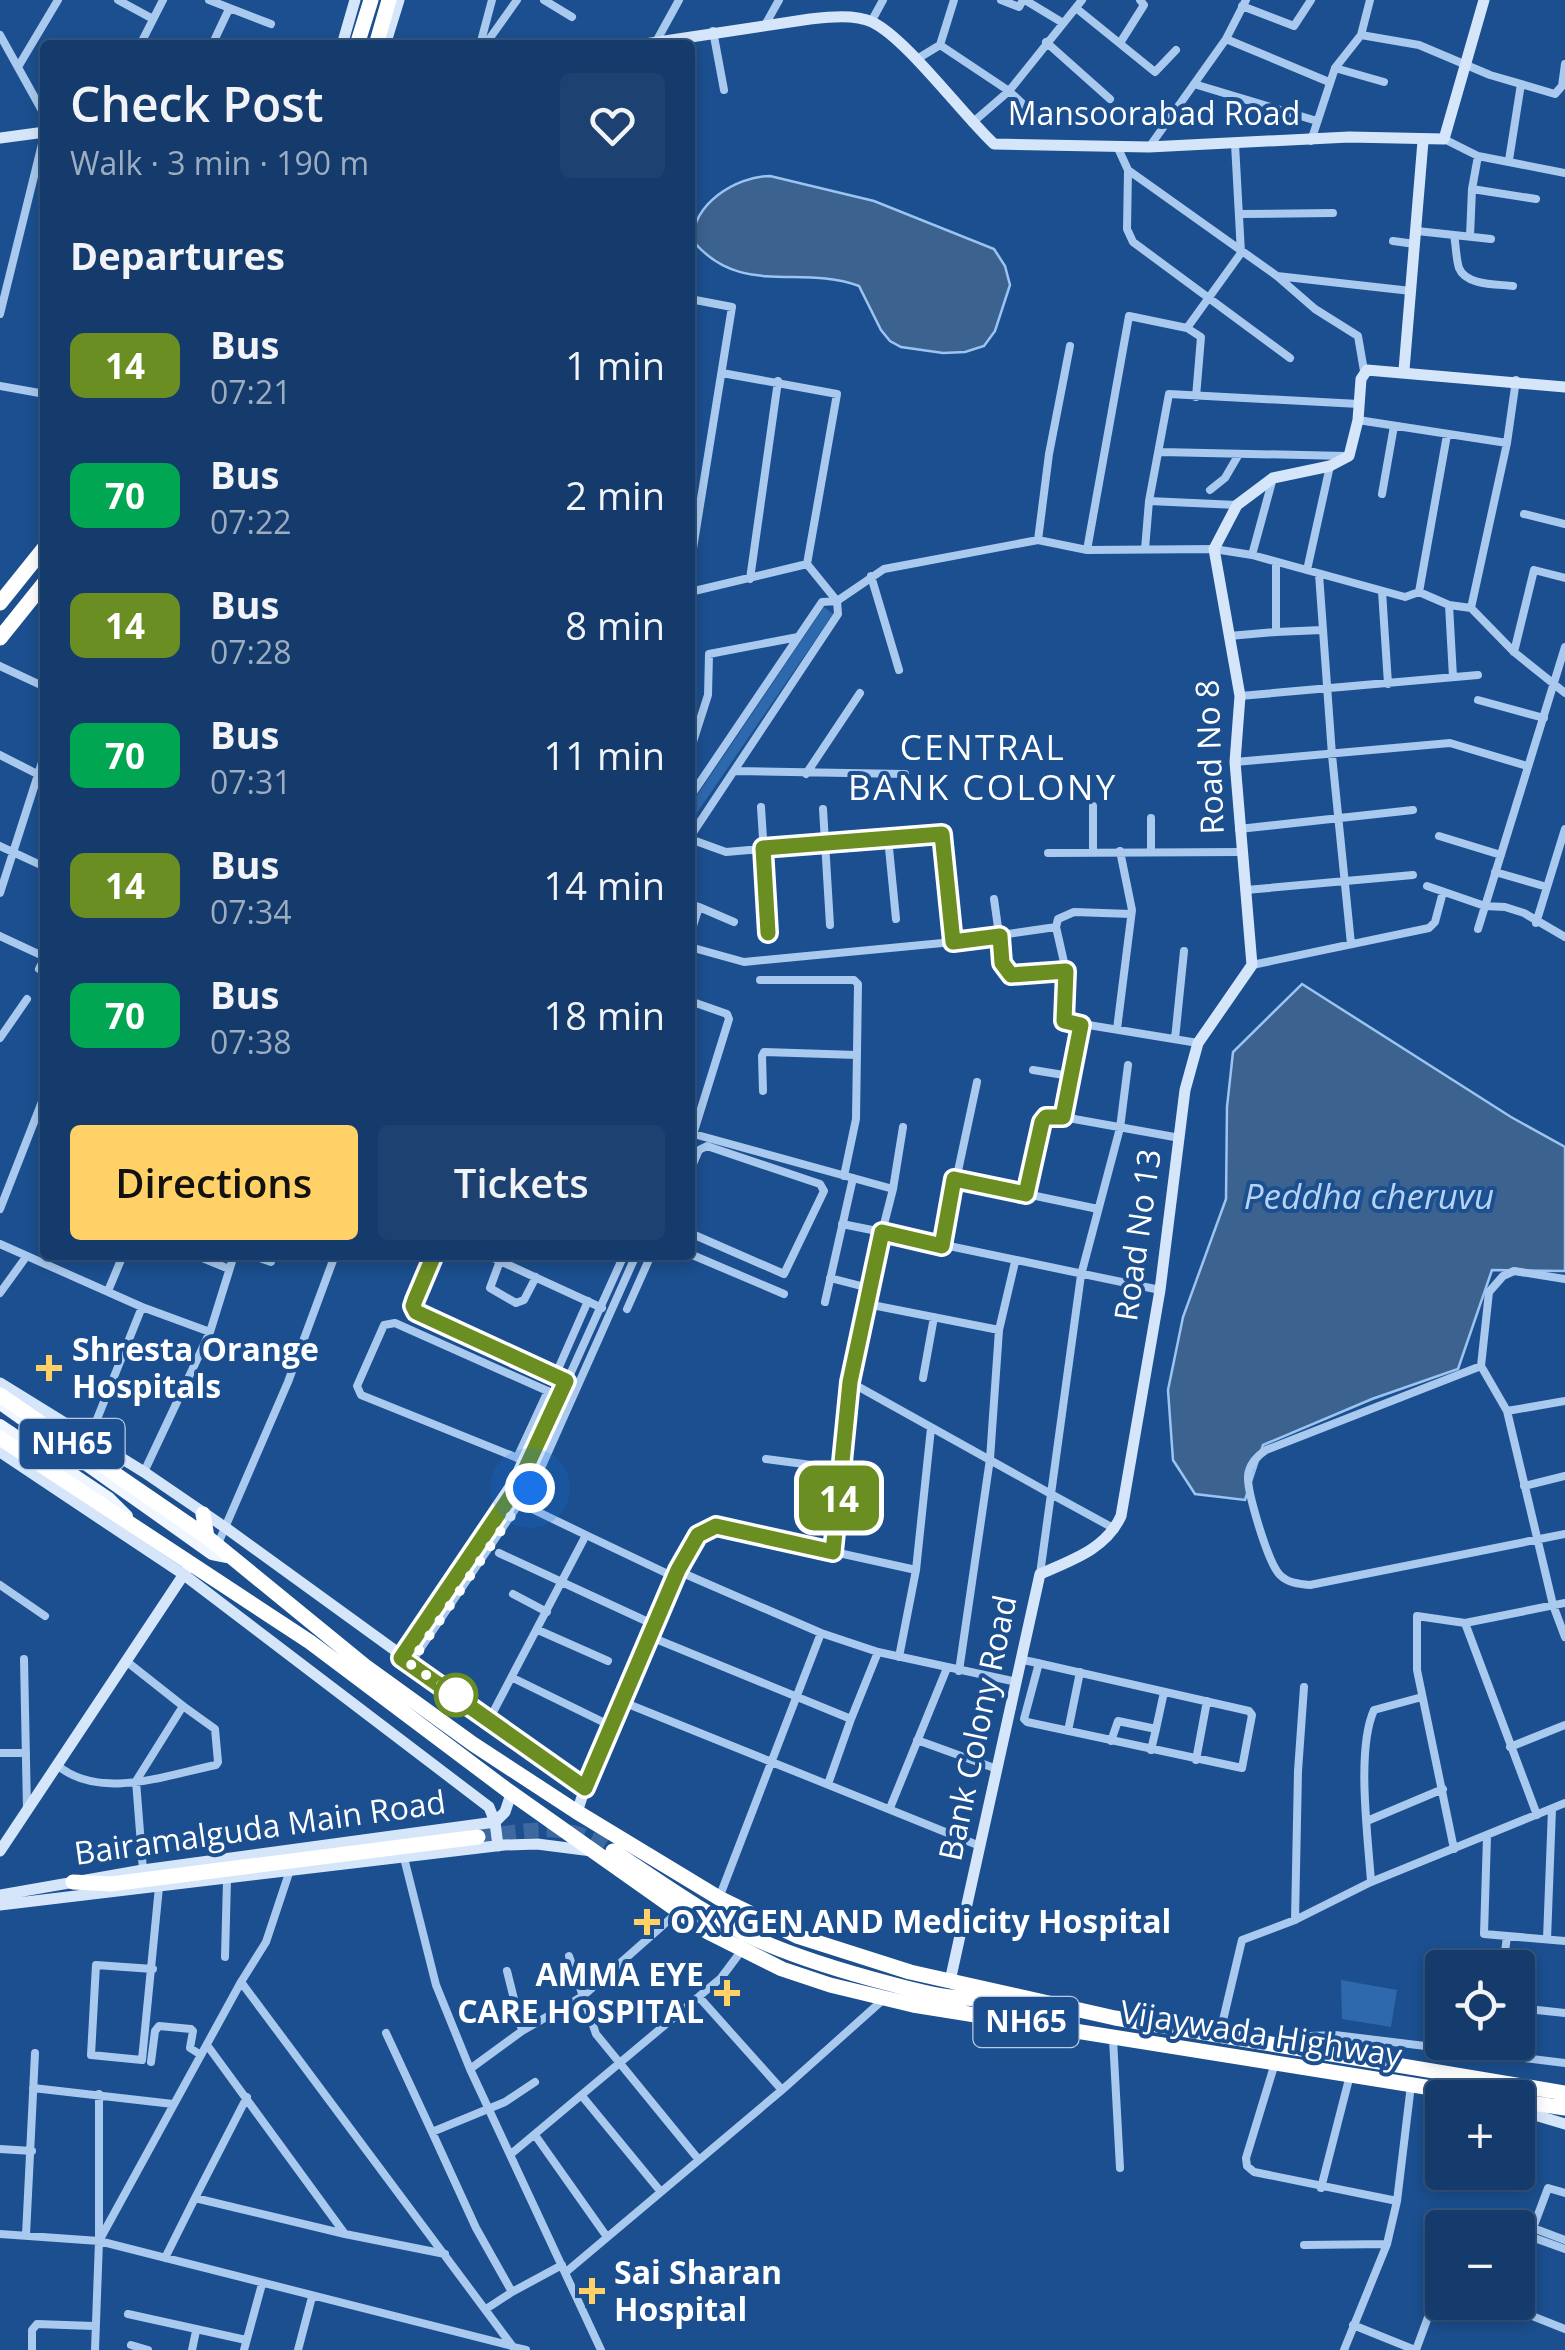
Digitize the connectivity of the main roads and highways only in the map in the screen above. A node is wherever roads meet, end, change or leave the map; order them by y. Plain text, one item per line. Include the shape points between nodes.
1 (371, 0) edge
2 (390, 0) edge
3 (359, 40) edge
4 (378, 40) edge
5 (40, 552) edge
6 (40, 588) edge
7 (5, 591) edge
8 (23, 609) junction
9 (0, 638) edge
10 (0, 1394) edge
11 (0, 1404) edge
12 (0, 1424) edge
13 (1, 1450) edge
14 (203, 1514) road end
15 (143, 1532) junction
16 (217, 1547) junction
17 (478, 1837) tunnel mouth
18 (612, 1851) tunnel mouth
19 (73, 1882) road end
20 (1008, 1994) junction
21 (1187, 2029) junction
22 (1184, 2048) junction
23 (1425, 2087) edge
24 (1565, 2092) edge
25 (1535, 2104) edge
26 (1565, 2108) edge

1 - 3 highway
2 - 4 highway
5 - 7 highway
6 - 8 highway
7 - 8 highway
8 - 9 highway
10 - 16 highway, NH65
11 - 16 main road via 212,1554
12 - 15 main road, Vijaywada Highway via 109,1498
13 - 15 highway, NH65
14 - 16 highway
15 - 22 highway, Vijaywada Highway / NH65 via 187,1569 310,1642 678,1912 742,1950 782,1969 885,1998
16 - 20 highway, Vijaywada Highway / NH65 via 398,1691 719,1898 805,1938
17 - 19 highway via 111,1884
18 - 20 highway via 703,1909 802,1958 968,2000
20 - 21 highway, Vijaywada Highway / NH65
21 - 22 highway
21 - 24 highway, Vijaywada Highway / NH65
22 - 23 highway, Vijaywada Highway / NH65
25 - 26 highway

